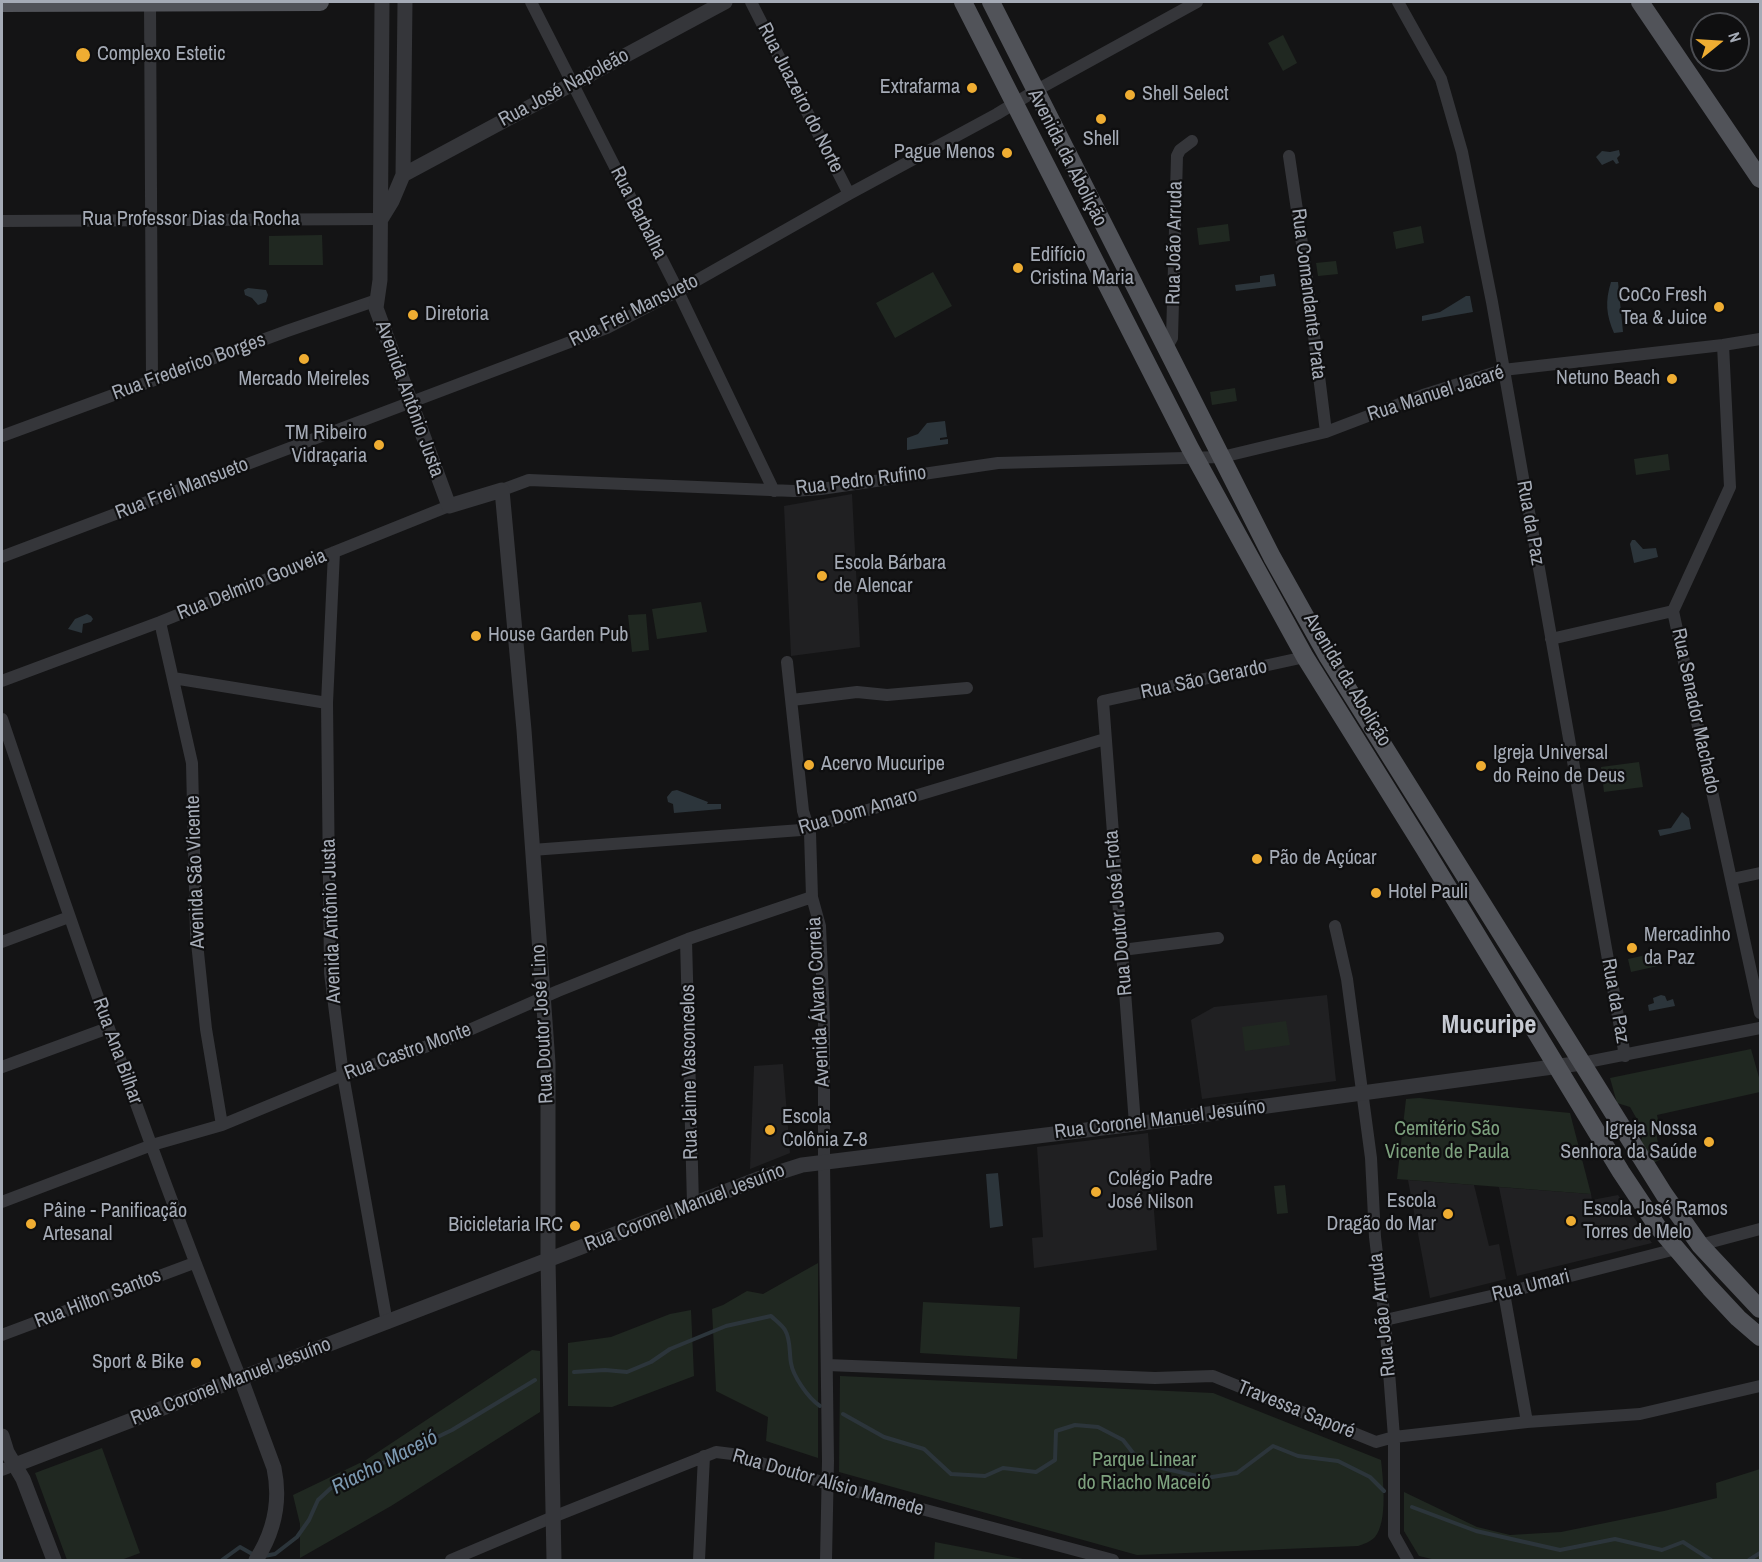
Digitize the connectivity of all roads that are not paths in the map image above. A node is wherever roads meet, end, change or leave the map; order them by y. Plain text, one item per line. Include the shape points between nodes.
1 (320, 2) edge
2 (382, 2) edge
3 (405, 2) edge
4 (531, 2) edge
5 (725, 2) edge
6 (751, 2) edge
7 (963, 2) edge
8 (991, 2) edge
9 (1197, 2) edge
10 (1398, 2) edge
11 (1640, 2) edge
12 (2, 3) edge
13 (150, 3) junction
14 (404, 68) junction
15 (382, 69) junction
16 (574, 84) junction
17 (1035, 91) junction
18 (1015, 104) junction
19 (1192, 141) dead end
20 (1289, 156) dead end
21 (403, 175) junction
22 (1761, 179) edge
23 (849, 194) junction
24 (381, 219) junction
25 (2, 221) edge
26 (151, 221) junction
27 (678, 291) junction
28 (377, 300) junction
29 (1761, 339) edge
30 (1723, 345) junction
31 (1166, 350) junction
32 (1503, 370) junction
33 (153, 380) junction
34 (411, 402) junction
35 (1326, 432) junction
36 (2, 436) edge
37 (1222, 457) junction
38 (1196, 458) junction
39 (502, 490) junction
40 (774, 491) junction
41 (449, 506) junction
42 (334, 552) junction
43 (2, 557) edge
44 (1673, 611) junction
45 (160, 622) junction
46 (1551, 639) junction
47 (1305, 657) junction
48 (1328, 657) junction
49 (787, 662) dead end
50 (173, 678) junction
51 (2, 681) edge
52 (967, 688) dead end
53 (792, 700) junction
54 (1103, 701) joint
55 (327, 703) junction
56 (2, 719) edge
57 (1105, 739) junction
58 (808, 828) junction
59 (532, 850) junction
60 (1761, 873) edge
61 (1732, 879) junction
62 (1468, 881) junction
63 (1451, 891) junction
64 (812, 897) junction
65 (69, 917) junction
66 (1335, 926) dead end
67 (1218, 938) dead end
68 (686, 940) junction
69 (2, 942) edge
70 (1122, 950) junction
71 (544, 996) junction
72 (1761, 1013) edge
73 (108, 1028) junction
74 (1761, 1028) edge
75 (1625, 1056) junction
76 (1582, 1064) junction
77 (2, 1067) edge
78 (1558, 1067) junction
79 (343, 1075) junction
80 (1362, 1095) junction
81 (1135, 1124) junction
82 (222, 1125) junction
83 (152, 1145) junction
84 (824, 1162) junction
85 (2, 1202) edge
86 (693, 1204) junction
87 (1761, 1229) edge
88 (1701, 1245) junction
89 (1676, 1249) junction
90 (548, 1260) junction
91 (194, 1263) junction
92 (1504, 1293) junction
93 (1757, 1305) edge
94 (1738, 1318) junction
95 (1385, 1320) junction
96 (387, 1323) junction
97 (2, 1335) edge
98 (1761, 1337) edge
99 (827, 1365) junction
100 (241, 1379) junction
101 (1761, 1386) edge
102 (1527, 1422) junction
103 (2, 1436) edge
104 (1394, 1437) junction
105 (704, 1456) junction
106 (8, 1467) edge
107 (828, 1484) junction
108 (553, 1516) junction
109 (54, 1560) edge
110 (256, 1560) edge
111 (451, 1560) edge
112 (554, 1560) edge
113 (699, 1560) edge
114 (826, 1560) edge
115 (1113, 1560) edge
116 (1408, 1560) edge

1 - 13 main road
2 - 15 street, Avenida Antônio Justa
3 - 14 street, Avenida Antônio Justa
4 - 16 street, Rua Barbalha
5 - 16 street, Rua José Napoleão
6 - 23 street, Rua Juazeiro do Norte
7 - 18 main road, Avenida da Abolição
8 - 17 main road, Avenida da Abolição
9 - 17 street, Rua Frei Mansueto
10 - 32 street, Rua da Paz via 1441,79 1461,152
11 - 22 main road
12 - 13 main road
13 - 26 street
14 - 15 street
14 - 21 street, Avenida Antônio Justa
15 - 24 street, Avenida Antônio Justa
16 - 21 street, Rua José Napoleão
16 - 27 street, Rua Barbalha
17 - 18 street, Rua Frei Mansueto
17 - 31 main road, Avenida da Abolição
18 - 23 street, Rua Frei Mansueto
18 - 38 main road, Avenida da Abolição
19 - 31 street, Rua João Arruda via 1177,156 1172,338
20 - 35 street, Rua Comandante Prata
21 - 24 street, Avenida Antônio Justa
23 - 27 street, Rua Frei Mansueto
24 - 26 street, Rua Professor Dias da Rocha
24 - 28 street, Avenida Antônio Justa
25 - 26 street, Rua Professor Dias da Rocha
26 - 33 street
27 - 34 street, Rua Frei Mansueto via 607,328
27 - 40 street, Rua Barbalha
28 - 33 street, Rua Frederico Borges
28 - 34 street, Avenida Antônio Justa via 376,308
29 - 30 street, Rua Manuel Jacaré
30 - 32 street, Rua Manuel Jacaré
30 - 44 street, Rua Senador Machado via 1730,487
31 - 37 main road, Avenida da Abolição
32 - 35 street, Rua Manuel Jacaré
32 - 46 street, Rua da Paz
33 - 36 street, Rua Frederico Borges
34 - 41 street, Avenida Antônio Justa
34 - 43 street, Rua Frei Mansueto
35 - 37 street, Rua Manuel Jacaré
37 - 38 street, Rua Pedro Rufino
37 - 48 main road, Avenida da Abolição
38 - 40 street, Rua Pedro Rufino via 998,463 821,489
38 - 47 main road, Avenida da Abolição
39 - 40 street, Rua Pedro Rufino via 529,480
39 - 41 street, Rua Delmiro Gouveia
39 - 59 street, Rua Doutor José Lino
41 - 42 street, Rua Delmiro Gouveia
42 - 45 street, Rua Delmiro Gouveia
42 - 55 street, Avenida Antônio Justa
44 - 46 street
44 - 61 street, Rua Senador Machado
45 - 50 street, Avenida São Vicente
45 - 51 street, Rua Delmiro Gouveia
46 - 75 street, Rua da Paz
47 - 48 main road
47 - 54 street, Rua São Gerardo
47 - 63 main road, Avenida da Abolição
48 - 62 main road, Avenida da Abolição
49 - 53 street, Avenida Álvaro Correia
50 - 55 street
50 - 82 street, Avenida São Vicente via 192,763 196,933
52 - 53 street via 887,695 857,692
53 - 58 street, Avenida Álvaro Correia
54 - 57 street, Rua Doutor José Frota
55 - 79 street, Avenida Antônio Justa via 330,973
56 - 65 street, Rua Ana Bilhar
57 - 58 street, Rua Dom Amaro
57 - 70 street, Rua Doutor José Frota
58 - 59 street, Rua Dom Amaro
58 - 64 street, Avenida Álvaro Correia
59 - 71 street, Rua Doutor José Lino
60 - 61 street
61 - 72 street, Rua Senador Machado
62 - 63 main road
62 - 76 main road, Avenida da Abolição
63 - 78 main road, Avenida da Abolição
64 - 68 street, Rua Castro Monte
64 - 84 street, Avenida Álvaro Correia via 820,926
65 - 69 street
65 - 73 street, Rua Ana Bilhar
66 - 80 street, Rua João Arruda via 1347,979
67 - 70 street
68 - 71 street, Rua Castro Monte
68 - 86 street, Rua Jaime Vasconcelos
70 - 81 street, Rua Doutor José Frota
71 - 79 street, Rua Castro Monte via 451,1038
71 - 90 street, Rua Doutor José Lino
73 - 77 street
73 - 83 street, Rua Ana Bilhar
74 - 75 street
75 - 76 street
76 - 78 street, Rua Coronel Manuel Jesuíno
76 - 88 main road, Avenida da Abolição
78 - 80 street, Rua Coronel Manuel Jesuíno
78 - 89 main road, Avenida da Abolição via 1621,1172
79 - 82 street, Rua Castro Monte
79 - 96 street, Avenida Antônio Justa
80 - 81 street, Rua Coronel Manuel Jesuíno
80 - 95 street, Rua João Arruda
81 - 84 street, Rua Coronel Manuel Jesuíno
82 - 83 street, Rua Castro Monte
83 - 85 street, Rua Castro Monte
83 - 91 street, Rua Ana Bilhar
84 - 86 street, Rua Coronel Manuel Jesuíno via 801,1165
84 - 99 street, Avenida Álvaro Correia
86 - 90 street, Rua Coronel Manuel Jesuíno
87 - 88 street
88 - 93 main road, Avenida da Abolição
89 - 92 street, Rua Umari
89 - 94 main road, Avenida da Abolição
90 - 96 street, Rua Coronel Manuel Jesuíno
90 - 108 street, Rua Doutor José Lino
91 - 97 street, Rua Hilton Santos
91 - 100 street, Rua Ana Bilhar
92 - 95 street, Rua Umari
92 - 102 street
93 - 94 main road
94 - 98 main road, Avenida da Abolição
95 - 104 street, Rua João Arruda
96 - 100 street, Rua Coronel Manuel Jesuíno
99 - 104 street, Travessa Saporé via 1155,1378 1213,1376 1376,1443
99 - 107 street, Avenida Álvaro Correia
100 - 106 street, Rua Coronel Manuel Jesuíno
100 - 110 street via 274,1468 278,1494 265,1546
101 - 102 street, Travessa Saporé via 1640,1414
102 - 104 street, Travessa Saporé
103 - 106 street
104 - 116 street, Rua João Arruda via 1394,1535
105 - 107 street, Rua Doutor Alísio Mamede via 716,1452 732,1454
105 - 108 street, Rua Doutor Alísio Mamede
105 - 113 street
106 - 109 street via 23,1479
107 - 114 street, Avenida Álvaro Correia
107 - 115 street, Rua Doutor Alísio Mamede
108 - 111 street, Rua Doutor Alísio Mamede
108 - 112 street, Rua Doutor José Lino

